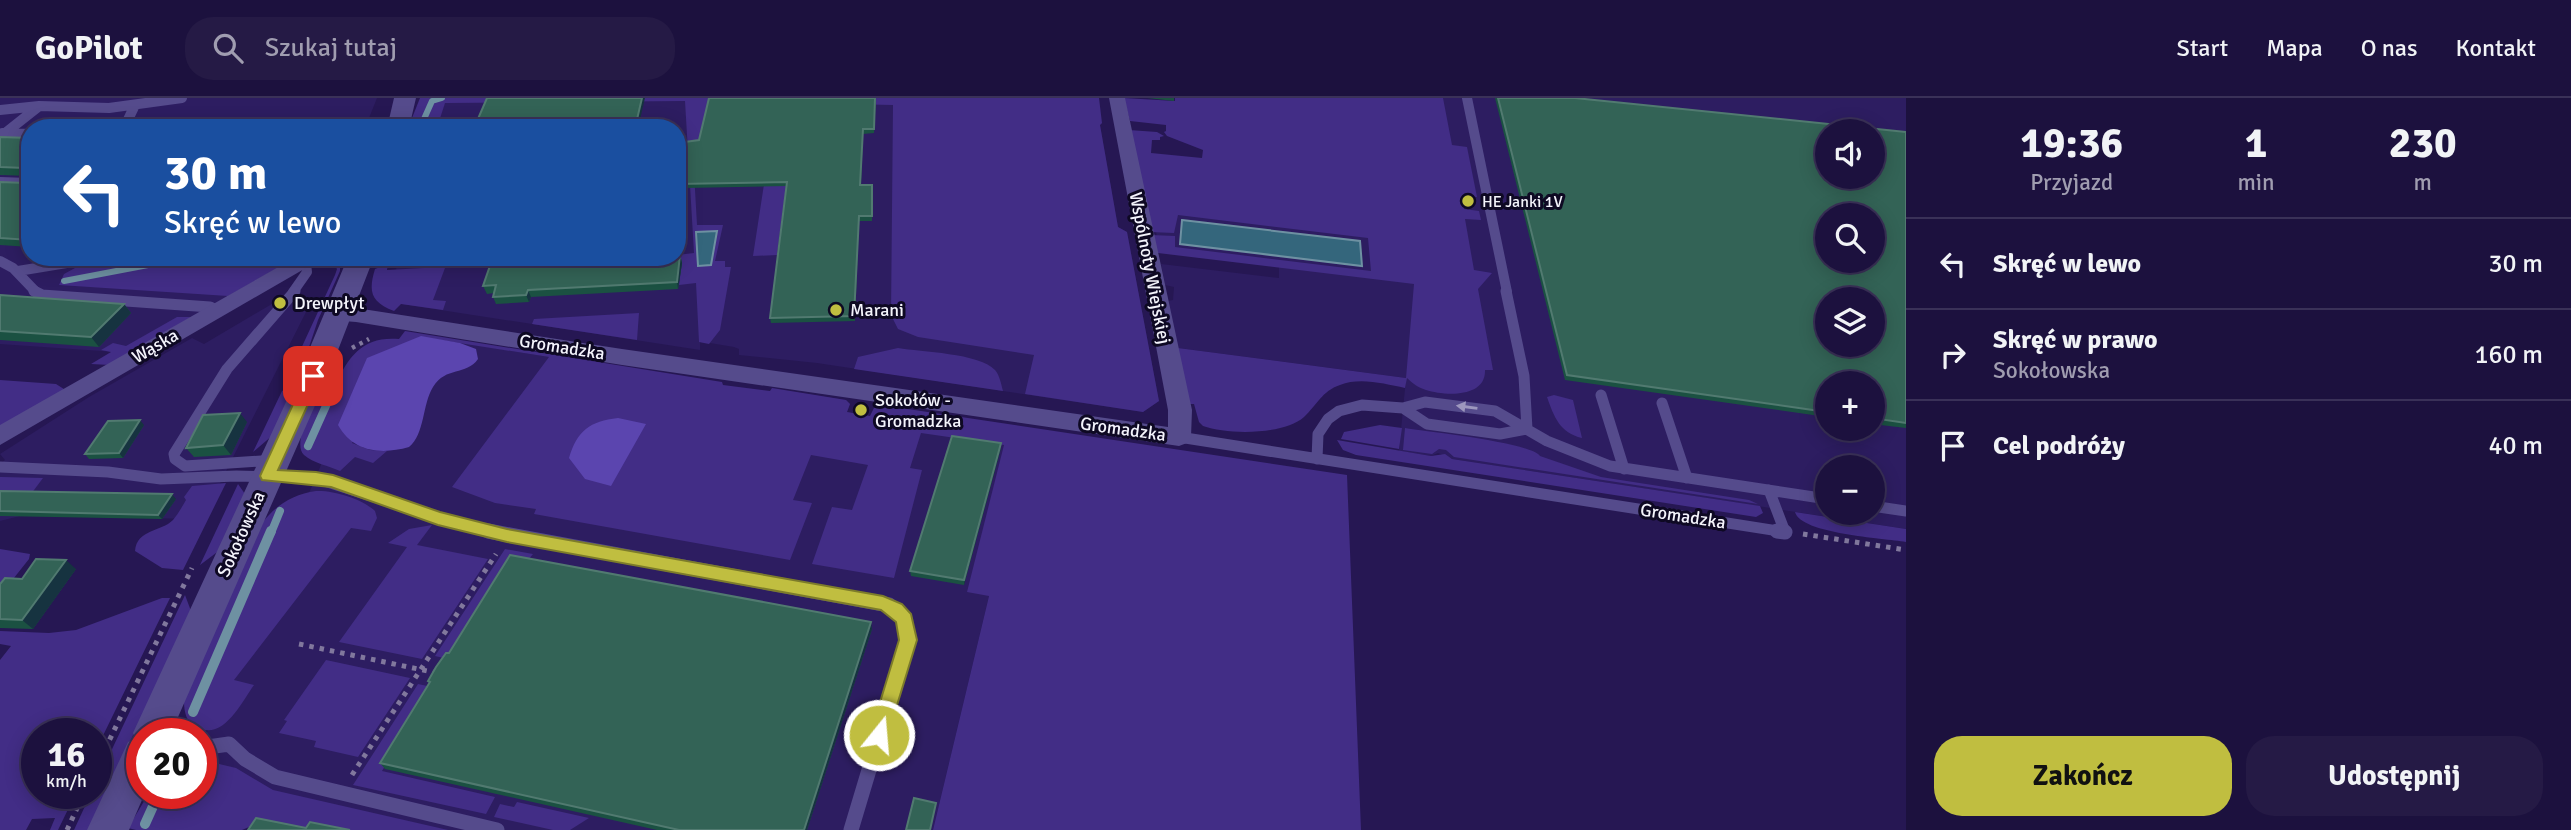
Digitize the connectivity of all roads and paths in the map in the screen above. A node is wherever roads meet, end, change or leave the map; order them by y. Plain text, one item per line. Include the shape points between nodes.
1 (182, 98) edge
2 (405, 98) edge
3 (1117, 98) edge
4 (1467, 98) edge
5 (135, 105) junction
6 (39, 106) junction
7 (0, 110) edge
8 (22, 119) edge
9 (128, 119) edge
10 (400, 119) edge
11 (21, 120) edge
12 (2, 134) edge
13 (21, 134) edge
14 (0, 181) edge
15 (21, 182) edge
16 (0, 261) edge
17 (48, 266) edge
18 (293, 266) edge
19 (306, 266) edge
20 (358, 266) edge
21 (18, 271) junction
22 (218, 311) junction
23 (339, 315) junction
24 (377, 336) dead end
25 (345, 354) dead end
26 (1601, 394) dead end
27 (1662, 403) dead end
28 (1403, 408) junction
29 (1527, 429) junction
30 (0, 436) edge
31 (1179, 438) junction
32 (1317, 459) junction
33 (0, 467) edge
34 (271, 468) junction
35 (1624, 469) junction
36 (1687, 478) junction
37 (1769, 490) junction
38 (1815, 497) edge
39 (1885, 508) edge
40 (1906, 511) edge
41 (1785, 531) junction
42 (507, 536) junction
43 (1906, 550) edge
44 (299, 644) dead end
45 (420, 670) junction
46 (441, 674) edge
47 (159, 718) edge
48 (217, 746) edge
49 (126, 790) edge
50 (340, 794) junction
51 (77, 809) edge
52 (67, 830) edge
53 (108, 830) edge
54 (497, 830) edge
55 (850, 830) edge

1 - 5 lane
2 - 10 street
3 - 31 street, Wspólnoty Wiejskiej via 1180,410
4 - 29 lane via 1524,376
5 - 6 lane
5 - 9 lane
6 - 7 lane
6 - 8 lane
11 - 12 lane
12 - 13 lane
14 - 15 lane
16 - 21 lane
17 - 21 lane
18 - 22 street, Wąska
19 - 34 lane via 307,272 287,302 227,369 174,454 179,463 193,466
20 - 23 street, Sokołowska
21 - 22 lane via 30,289 43,295
22 - 30 street, Wąska
23 - 31 street, Gromadzka
23 - 34 street, Sokołowska
24 - 25 path
26 - 35 lane
27 - 36 lane
28 - 29 lane via 1427,424 1500,434
29 -> 28 lane via 1495,411 1425,402
28 - 32 lane via 1362,405 1339,411 1318,434
29 - 35 lane via 1582,457
31 - 32 lane, Gromadzka
32 - 41 lane, Gromadzka
33 - 34 lane via 161,479
34 - 42 lane via 333,481 438,519
34 - 47 street, Sokołowska
35 - 36 lane
36 - 37 lane
37 - 38 lane
37 - 41 lane
39 - 40 lane
41 - 43 path
42 - 45 path
42 - 55 lane via 883,603 901,613 908,625 908,640
44 - 45 path
45 - 46 path
45 - 50 path
48 - 50 lane via 229,744 275,777
49 - 53 street
50 - 54 lane
51 - 52 path

